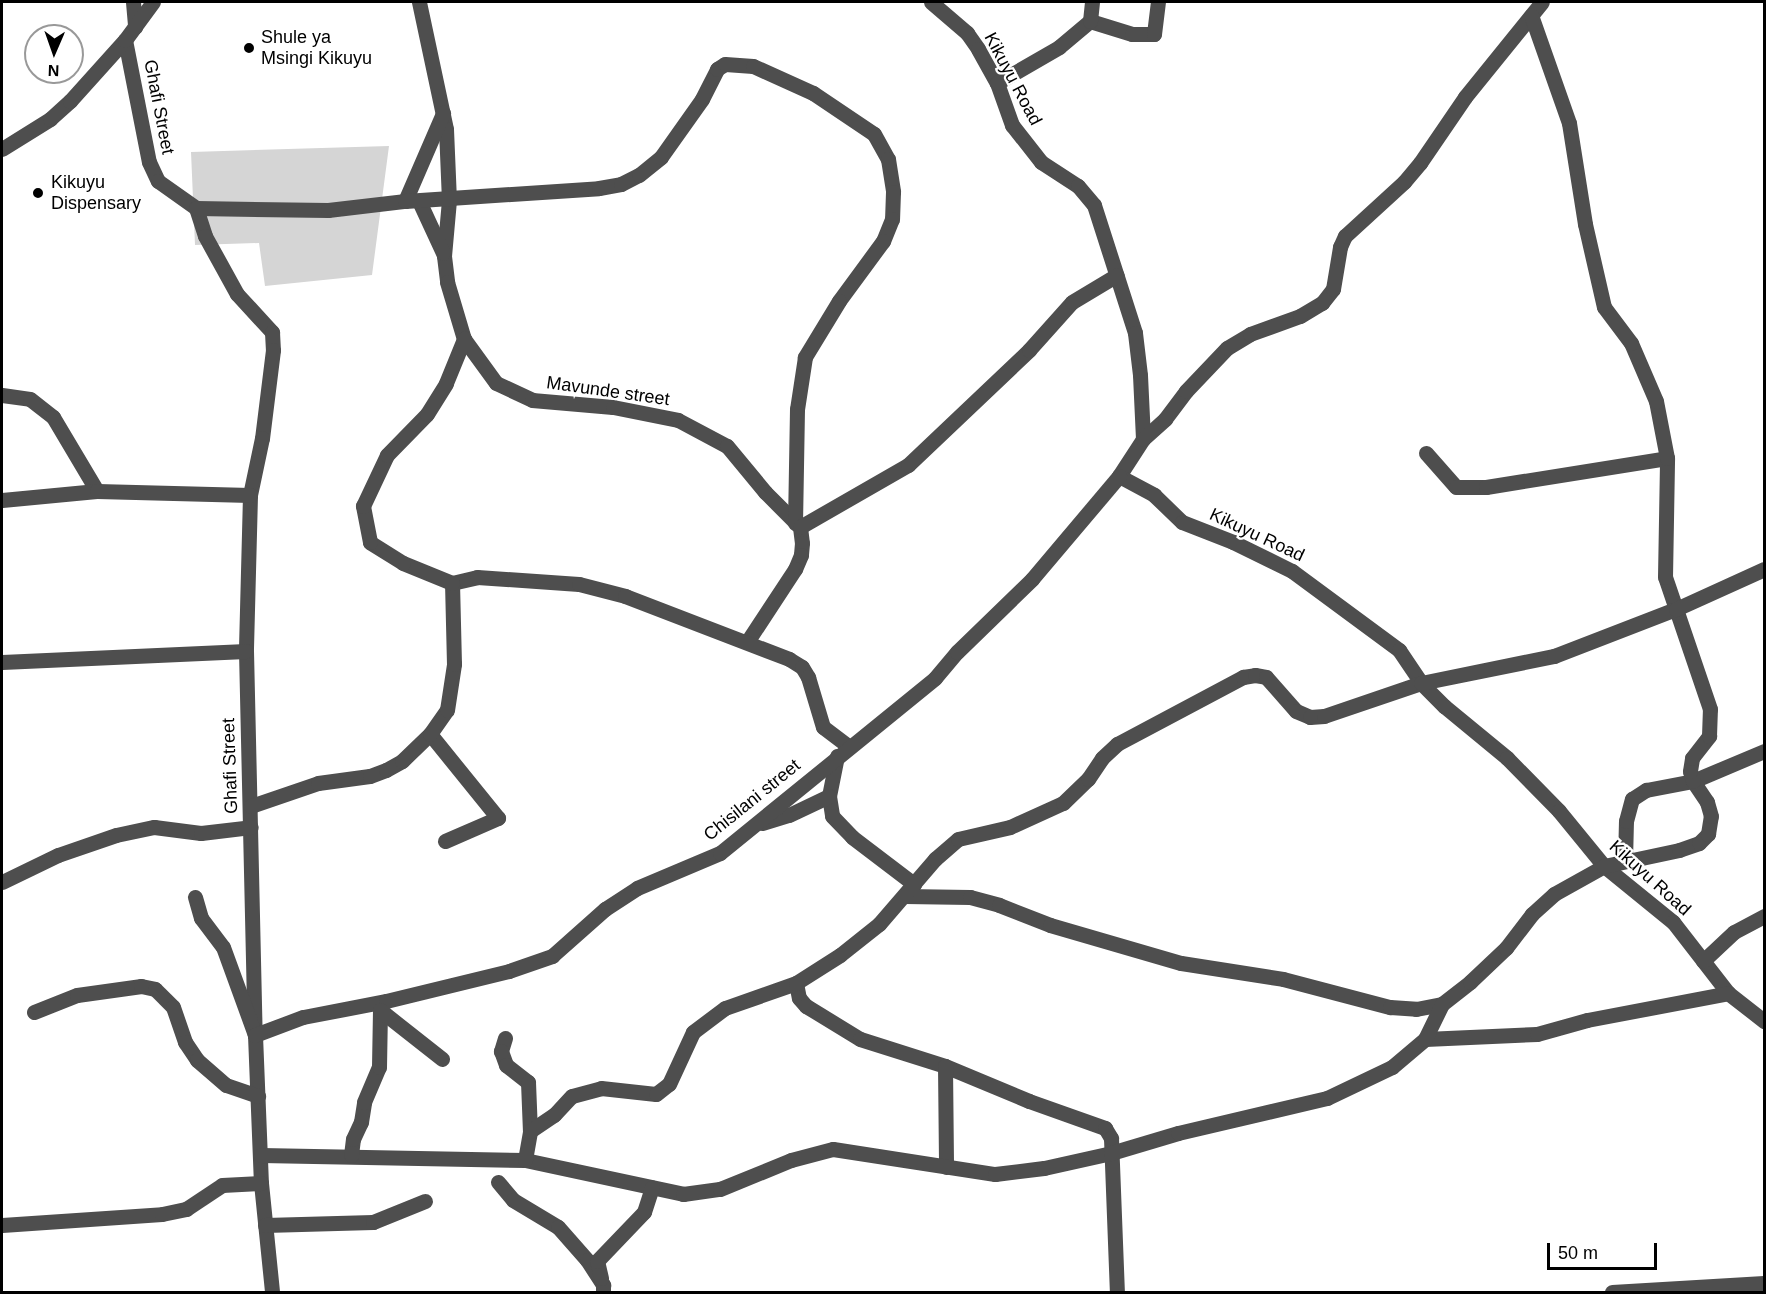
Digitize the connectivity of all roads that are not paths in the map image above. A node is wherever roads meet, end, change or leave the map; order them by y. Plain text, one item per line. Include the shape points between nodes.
1 (133, 2) edge
2 (153, 2) edge
3 (419, 2) edge
4 (931, 2) edge
5 (1092, 2) edge
6 (1158, 2) edge
7 (1542, 2) edge
8 (1531, 15) junction
9 (1090, 21) junction
10 (135, 27) junction
11 (125, 40) junction
12 (997, 83) junction
13 (443, 113) junction
14 (2, 149) edge
15 (449, 200) junction
16 (412, 201) junction
17 (196, 208) junction
18 (444, 256) junction
19 (1117, 275) junction
20 (464, 339) junction
21 (2, 394) edge
22 (1143, 439) junction
23 (1426, 453) dead end
24 (1667, 458) junction
25 (1119, 476) junction
26 (97, 491) junction
27 (250, 495) junction
28 (2, 500) edge
29 (798, 525) junction
30 (1764, 569) edge
31 (452, 584) junction
32 (1676, 609) junction
33 (747, 642) junction
34 (246, 651) junction
35 (2, 662) edge
36 (1421, 683) junction
37 (430, 734) junction
38 (843, 751) junction
39 (1764, 751) edge
40 (1693, 781) junction
41 (828, 796) junction
42 (251, 806) junction
43 (753, 826) junction
44 (251, 827) junction
45 (445, 842) dead end
46 (1625, 861) junction
47 (1604, 866) junction
48 (2, 881) edge
49 (909, 890) junction
50 (195, 897) dead end
51 (1764, 916) edge
52 (1703, 961) junction
53 (796, 983) junction
54 (1728, 993) junction
55 (1442, 1004) junction
56 (34, 1012) dead end
57 (1764, 1021) edge
58 (255, 1035) junction
59 (505, 1038) dead end
60 (1425, 1039) junction
61 (442, 1059) dead end
62 (945, 1066) junction
63 (258, 1096) junction
64 (530, 1131) junction
65 (1111, 1153) junction
66 (261, 1155) junction
67 (351, 1155) junction
68 (525, 1160) junction
69 (946, 1167) junction
70 (498, 1182) dead end
71 (261, 1183) junction
72 (652, 1187) junction
73 (425, 1201) dead end
74 (2, 1225) edge
75 (265, 1225) junction
76 (1764, 1283) edge
77 (606, 1290) edge
78 (272, 1293) edge
79 (1118, 1293) edge
80 (1612, 1293) edge

1 - 10 street
2 - 10 street
3 - 13 street, Mavunde street
4 - 12 street, Kikuyu Road via 966,33
5 - 9 street
6 - 9 street via 1154,34 1132,34
7 - 8 street
8 - 22 street via 1465,97 1420,163 1345,236 1333,289 1322,303 1227,348
8 - 24 street via 1569,123 1585,224 1604,307 1630,343 1656,401
9 - 12 street via 1059,47
10 - 11 street
11 - 14 street via 50,119
11 - 17 street, Ghafi Street via 149,162 158,181
12 - 19 street, Kikuyu Road via 1012,124 1041,162 1078,186 1094,205
13 - 15 street, Mavunde street
13 - 16 street
15 - 16 street
15 - 18 street, Mavunde street
15 - 29 street via 599,188 639,175 661,156 702,99 717,69 725,63 753,66 780,77 840,109 874,134 888,159 892,219 883,241 839,301 805,357 797,409
16 - 17 street via 328,210
16 - 18 street
17 - 27 street, Ghafi Street via 205,236 237,294 272,332 262,438
18 - 20 street, Mavunde street via 447,282
19 - 22 street, Kikuyu Road via 1135,333
19 - 29 street via 1072,302 1029,350 908,465
20 - 29 street, Mavunde street via 496,383 532,400 643,412 678,420 703,432 727,446
20 - 31 street via 428,414 387,455 363,506 370,542 403,563
21 - 26 street via 30,399 53,417
22 - 25 street
23 - 24 street via 1456,487 1486,487
24 - 32 street via 1665,577
25 - 36 street, Kikuyu Road via 1154,495 1182,522 1292,571 1400,650
25 - 38 street, Chisilani street via 1032,579 935,678
26 - 27 street
26 - 28 street
27 - 34 street, Ghafi Street
29 - 33 street via 801,555 795,569
30 - 32 street
31 - 33 street via 477,577 579,584 625,596
31 - 37 street via 454,664 447,710
32 - 36 street via 1554,656
32 - 40 street via 1710,710 1709,736 1690,765
33 - 38 street via 802,667 823,727
34 - 35 street
34 - 42 street, Ghafi Street
36 - 47 street, Kikuyu Road via 1507,758 1559,811
36 - 49 street via 1324,716 1310,717 1296,711 1266,677 1243,677 1117,744 1063,804 1010,827 958,839
37 - 42 street via 402,761 386,770 318,783
37 - 45 street via 498,818
38 - 41 street
38 - 43 street, Chisilani street
39 - 40 street
40 - 46 street via 1646,790 1632,799 1626,821
40 - 46 street via 1707,802 1708,834 1699,843 1679,850
41 - 43 street via 789,815
41 - 49 street via 832,816 840,826
42 - 44 street, Ghafi Street
43 - 58 street, Chisilani street via 720,854 637,888 605,909 552,956 487,977 303,1017
44 - 48 street via 201,833 154,827 116,835 58,855
44 - 58 street, Ghafi Street
46 - 47 street
47 - 52 street, Kikuyu Road via 1672,922
47 - 55 street via 1554,894 1532,914 1506,948
49 - 53 street via 879,924
49 - 55 street via 999,904 1050,925 1181,963 1283,979 1390,1007 1416,1009
50 - 58 street via 201,918 223,947
51 - 52 street via 1734,932
52 - 54 street, Kikuyu Road
53 - 62 street via 799,998 806,1006 860,1039
53 - 64 street via 725,1008 693,1032 669,1084 656,1094 601,1088 572,1096 554,1115
54 - 57 street, Kikuyu Road
54 - 60 street via 1587,1020 1537,1034
55 - 60 street
56 - 63 street via 77,995 141,986 155,989 173,1007 190,1052 197,1060 226,1084
58 - 63 street, Ghafi Street
59 - 64 street via 501,1051 506,1065 528,1082
60 - 65 street via 1392,1067 1327,1098
61 - 67 street via 380,1011 379,1067 364,1101
62 - 65 street via 1105,1128 1111,1138
62 - 69 street
63 - 66 street, Ghafi Street
64 - 68 street
65 - 69 street via 994,1174
65 - 79 street
66 - 67 street
66 - 71 street, Ghafi Street
67 - 68 street
68 - 72 street
69 - 72 street via 833,1149 791,1160 720,1189 683,1194
70 - 77 street via 513,1200 558,1227 587,1260
71 - 74 street via 222,1185 186,1209 162,1214
71 - 75 street, Ghafi Street
72 - 77 street via 644,1212 597,1261
73 - 75 street via 373,1222
75 - 78 street, Ghafi Street
76 - 80 street

